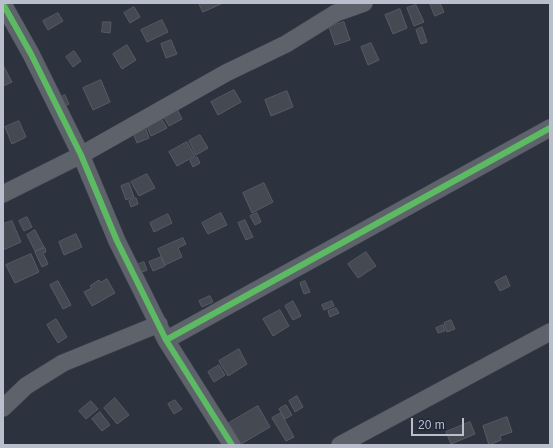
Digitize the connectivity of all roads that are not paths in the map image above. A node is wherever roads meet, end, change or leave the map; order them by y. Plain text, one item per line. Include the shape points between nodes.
1 (364, 3) edge
2 (3, 4) edge
3 (550, 128) edge
4 (81, 155) junction
5 (3, 194) edge
6 (159, 324) junction
7 (550, 332) edge
8 (166, 340) junction
9 (3, 408) edge
10 (232, 445) edge
11 (340, 445) edge

1 - 4 street via 336,13 286,44 226,73
2 - 4 street
3 - 8 street
4 - 5 street
4 - 6 street via 117,241
6 - 8 street
6 - 9 street via 63,363 26,386
7 - 11 street
8 - 10 street

